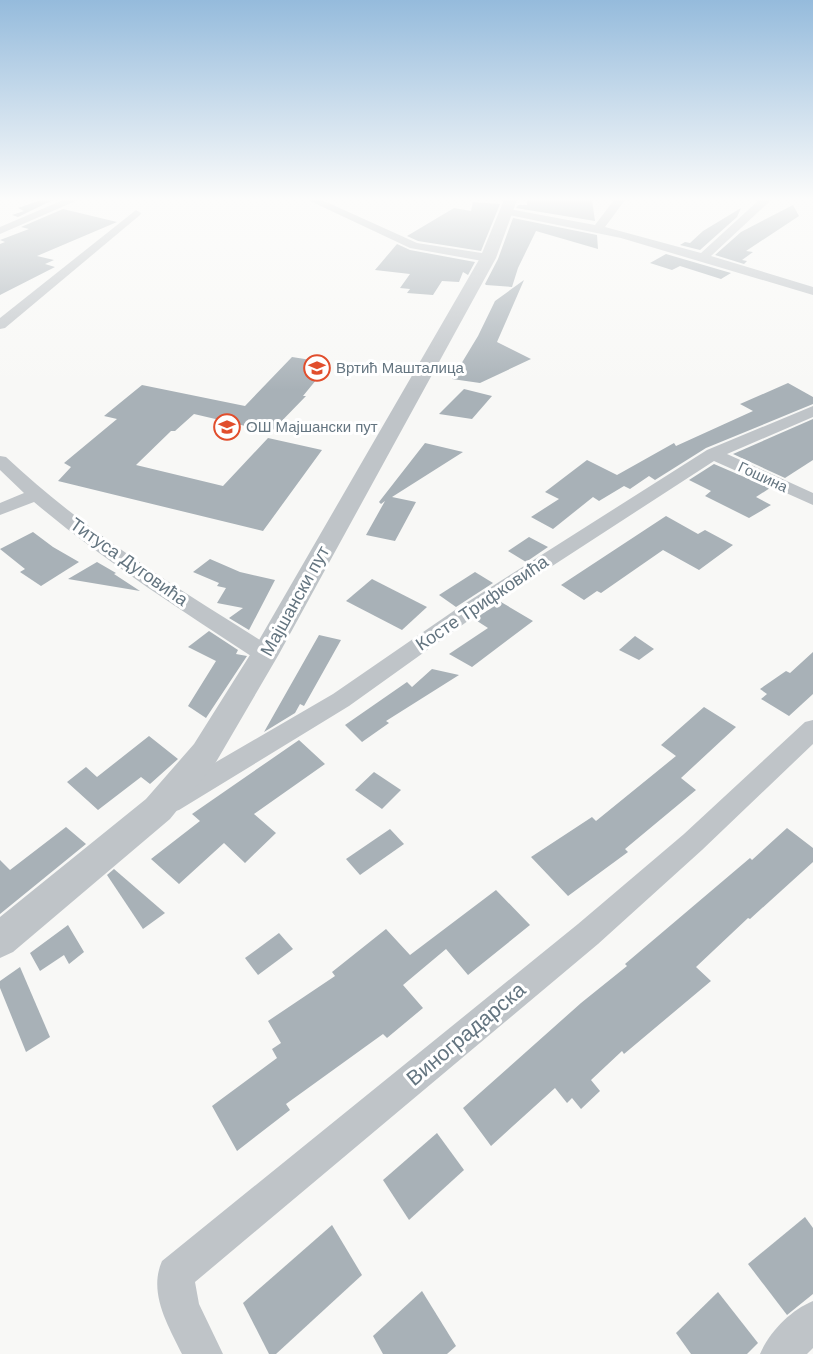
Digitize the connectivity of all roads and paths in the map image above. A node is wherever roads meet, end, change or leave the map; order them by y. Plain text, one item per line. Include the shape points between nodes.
1 (75, 263) edge
2 (485, 263) edge
3 (719, 263) edge
4 (813, 291) edge
5 (0, 325) edge
6 (813, 411) edge
7 (713, 454) junction
8 (0, 461) edge
9 (34, 495) junction
10 (813, 500) edge
11 (0, 510) edge
12 (265, 654) junction
13 (813, 729) edge
14 (158, 808) junction
15 (0, 940) edge
16 (813, 1320) edge
17 (203, 1354) edge
18 (780, 1354) edge

1 - 5 street
2 - 12 street, Мајшански пут
3 - 4 street
6 - 7 street, Косте Трифковића
7 - 10 street, Гошина
7 - 14 street, Косте Трифковића via 465,613 340,700
8 - 9 street, Титуса Дуговића
9 - 11 street
9 - 12 street, Титуса Дуговића via 104,547
12 - 14 street, Мајшански пут via 205,753
13 - 17 street, Виноградарска via 588,934 175,1274 180,1308
14 - 15 street, Мајшански пут
16 - 18 street

